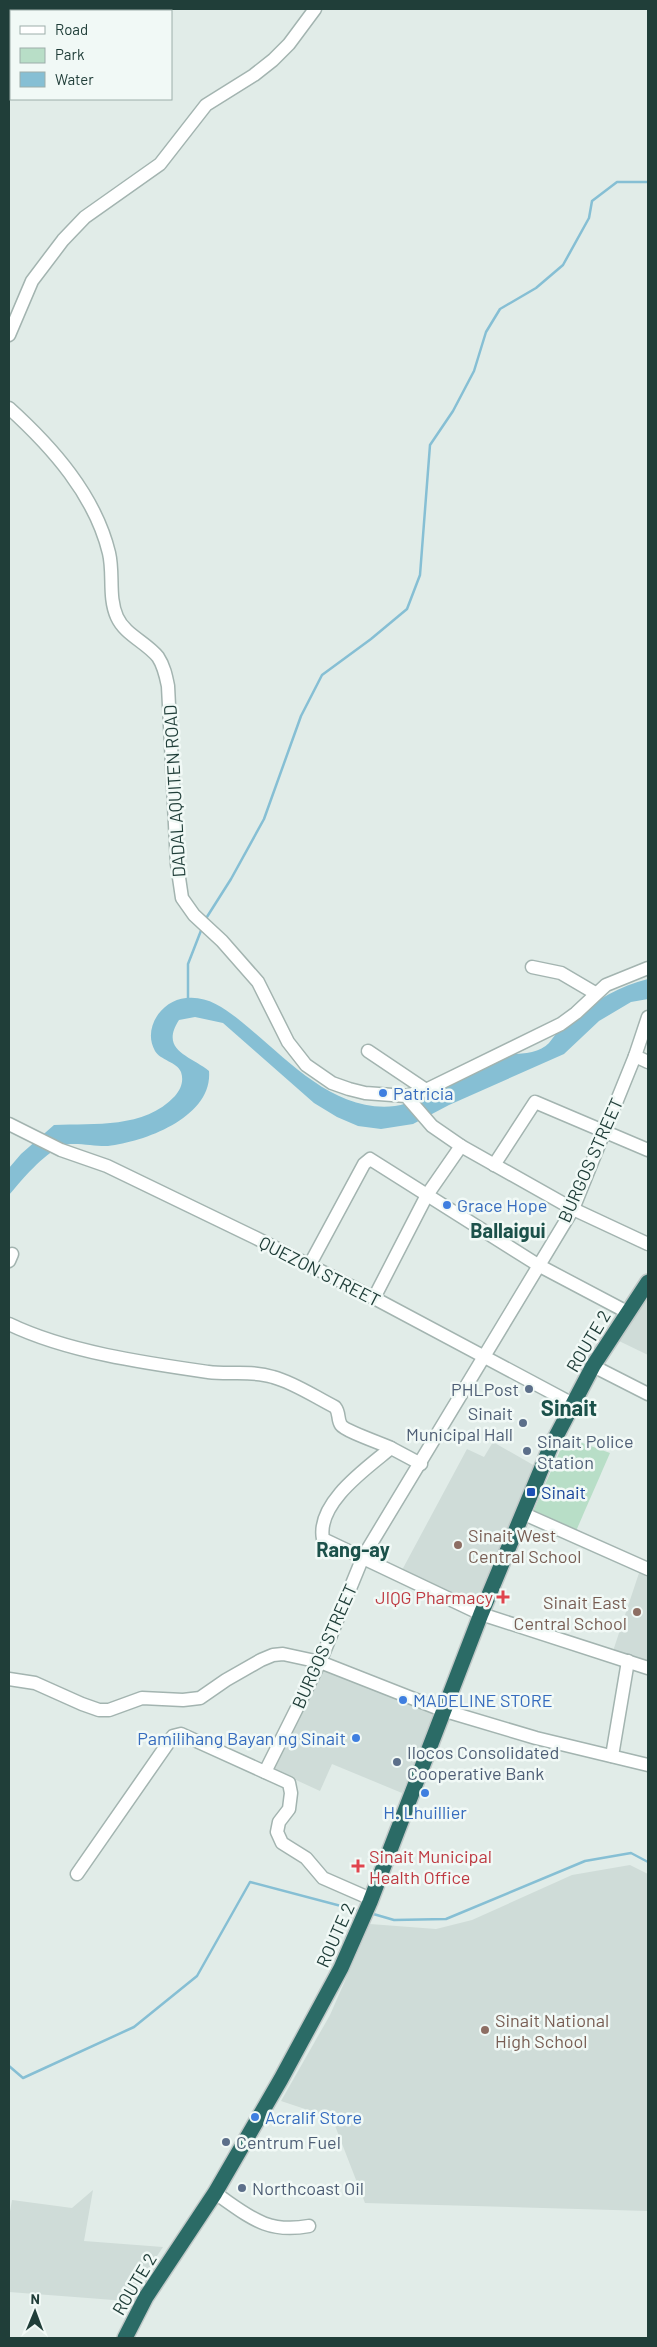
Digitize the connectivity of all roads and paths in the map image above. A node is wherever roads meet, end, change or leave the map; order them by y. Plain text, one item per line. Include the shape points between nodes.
1 (315, 9) edge
2 (9, 335) edge
3 (9, 408) edge
4 (532, 967) dead end
5 (648, 968) edge
6 (595, 993) junction
7 (648, 1017) edge
8 (368, 1052) dead end
9 (635, 1056) junction
10 (648, 1062) edge
11 (426, 1090) junction
12 (410, 1100) junction
13 (9, 1124) edge
14 (604, 1132) junction
15 (461, 1146) junction
16 (648, 1150) edge
17 (494, 1165) junction
18 (427, 1196) junction
19 (573, 1209) junction
20 (648, 1244) edge
21 (538, 1265) junction
22 (309, 1266) junction
23 (648, 1282) edge
24 (374, 1298) junction
25 (627, 1312) junction
26 (9, 1324) edge
27 (483, 1356) junction
28 (593, 1366) junction
29 (648, 1394) edge
30 (572, 1404) junction
31 (391, 1448) junction
32 (421, 1464) junction
33 (522, 1513) junction
34 (364, 1558) junction
35 (648, 1569) edge
36 (482, 1614) junction
37 (320, 1662) junction
38 (628, 1662) junction
39 (648, 1668) edge
40 (9, 1679) edge
41 (444, 1710) junction
42 (612, 1756) junction
43 (648, 1765) edge
44 (265, 1772) junction
45 (77, 1874) dead end
46 (371, 1900) junction
47 (215, 2193) junction
48 (310, 2226) dead end
49 (126, 2338) edge

1 - 2 street via 273,60 206,105 160,164 85,217 63,240 32,281
3 - 12 street, DADALAQUITEN ROAD via 59,459 91,506 110,556 118,619 158,657 163,666 168,691 176,864 182,898 194,915 258,982 288,1042 306,1065 319,1076 349,1089
4 - 6 street via 560,973
5 - 6 street via 606,985
6 - 11 street via 561,1024
7 - 9 street, BURGOS STREET
8 - 11 street
9 - 10 street
9 - 14 street, BURGOS STREET
11 - 12 street
12 - 15 street via 432,1126
13 - 22 street, QUEZON STREET via 61,1150 108,1166
14 - 16 street
14 - 17 street via 534,1102
14 - 19 street, BURGOS STREET
15 - 17 street
15 - 18 street
17 - 19 street
18 - 21 street
18 - 22 street via 368,1159
18 - 24 street
19 - 20 street
19 - 21 street, BURGOS STREET
21 - 25 street
21 - 27 street, BURGOS STREET
22 - 24 street, QUEZON STREET
23 - 25 highway, ROUTE 2
24 - 27 street, QUEZON STREET
25 - 28 highway, ROUTE 2
26 - 31 street via 55,1342 158,1364 211,1373 275,1377 335,1407 340,1424 347,1430
27 - 30 street, QUEZON STREET
27 - 32 street, BURGOS STREET
28 - 29 street
28 - 30 highway, ROUTE 2
30 - 33 highway, ROUTE 2
31 - 32 street
31 - 34 street via 334,1500 322,1530 324,1540
32 - 34 street, BURGOS STREET
33 - 35 street
33 - 36 highway, ROUTE 2
34 - 36 street
34 - 37 street, BURGOS STREET
36 - 38 street
36 - 41 highway, ROUTE 2
37 - 40 street via 277,1654 226,1680 200,1698 142,1698 105,1711 35,1683
37 - 41 street
37 - 44 street, BURGOS STREET
38 - 39 street
38 - 42 street
41 - 42 street via 536,1738
41 - 46 highway, ROUTE 2
42 - 43 street
44 - 45 street via 176,1734
44 - 46 street via 289,1783 289,1809 276,1832 282,1843 306,1858 323,1878
46 - 47 highway, ROUTE 2 via 319,2012
47 - 48 street via 261,2224 289,2229
47 - 49 highway, ROUTE 2 via 146,2297

